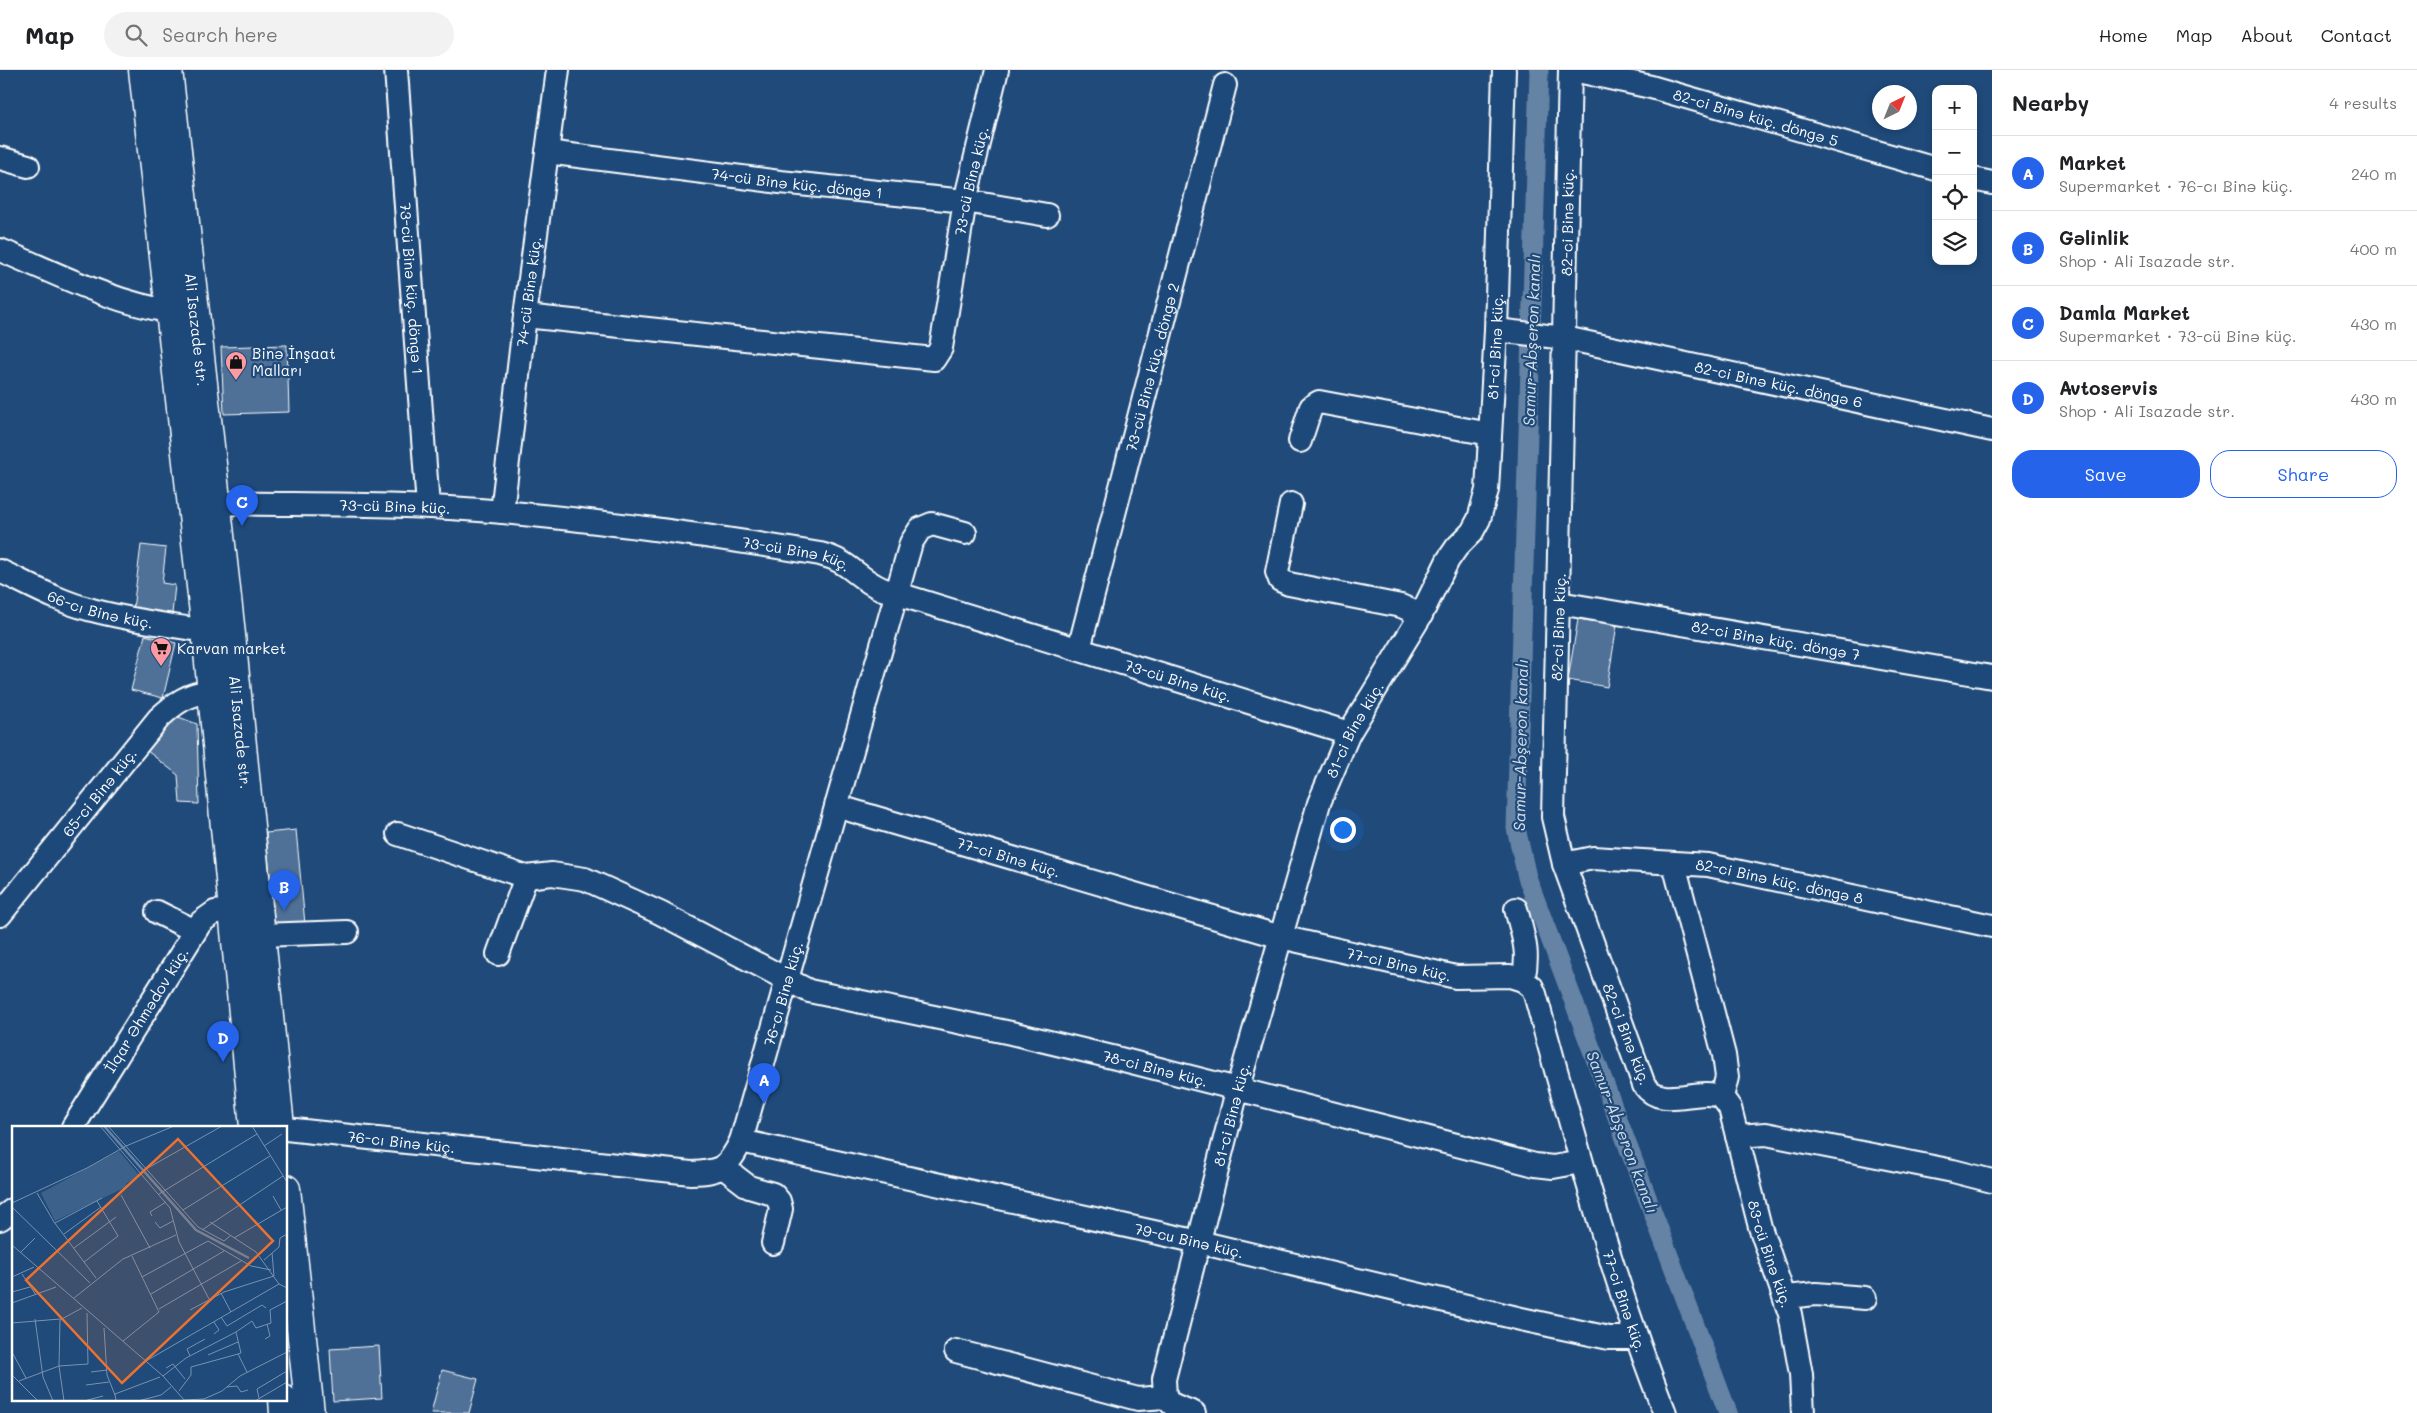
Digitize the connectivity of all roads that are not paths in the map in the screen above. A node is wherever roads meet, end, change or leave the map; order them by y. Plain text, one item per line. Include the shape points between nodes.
1 (143, 70) edge
2 (168, 70) edge
3 (396, 70) edge
4 (558, 70) edge
5 (997, 70) edge
6 (1504, 70) edge
7 (1572, 70) edge
8 (1225, 85) dead end
9 (547, 152) junction
10 (0, 158) edge
11 (28, 166) dead end
12 (1932, 168) edge
13 (1977, 180) edge
14 (1992, 183) edge
15 (965, 201) junction
16 (1047, 215) dead end
17 (0, 250) edge
18 (169, 311) junction
19 (525, 316) junction
20 (1496, 330) junction
21 (1564, 338) junction
22 (1992, 430) edge
23 (1490, 434) junction
24 (1300, 441) dead end
25 (216, 503) junction
26 (1291, 504) dead end
27 (428, 507) junction
28 (502, 512) junction
29 (965, 533) dead end
30 (0, 571) edge
31 (897, 593) junction
32 (1559, 603) junction
33 (1421, 615) junction
34 (206, 630) junction
35 (1079, 649) junction
36 (1992, 677) edge
37 (212, 691) junction
38 (1349, 733) junction
39 (836, 806) junction
40 (236, 821) junction
41 (398, 834) dead end
42 (1564, 864) junction
43 (1674, 864) junction
44 (526, 877) junction
45 (1516, 909) dead end
46 (231, 910) junction
47 (157, 912) dead end
48 (0, 915) edge
49 (1992, 926) edge
50 (195, 931) junction
51 (346, 932) dead end
52 (260, 935) junction
53 (1281, 936) junction
54 (498, 954) dead end
55 (1523, 980) junction
56 (787, 981) junction
57 (1238, 1087) junction
58 (1722, 1097) junction
59 (74, 1126) edge
60 (254, 1126) edge
61 (280, 1126) edge
62 (288, 1129) edge
63 (1737, 1136) junction
64 (741, 1140) junction
65 (1581, 1162) junction
66 (723, 1167) junction
67 (1992, 1181) edge
68 (288, 1208) edge
69 (12, 1210) edge
70 (0, 1219) edge
71 (1199, 1242) junction
72 (773, 1243) dead end
73 (1786, 1297) junction
74 (1865, 1298) dead end
75 (1636, 1338) junction
76 (956, 1351) dead end
77 (1165, 1397) junction
78 (283, 1400) edge
79 (284, 1413) edge
80 (310, 1413) edge
81 (1194, 1413) edge
82 (1665, 1413) edge
83 (1803, 1413) edge

1 - 18 main road, Ali Isazade str.
2 - 25 main road, Ali Isazade str.
3 - 27 street, 73-cü Binə küç. döngə 1
4 - 9 street, 74-cü Binə küç.
5 - 15 street, 73-cü Binə küç.
6 - 20 street, 81-ci Binə küç.
7 - 12 street, 82-ci Binə küç. döngə 5 via 1651,88
7 - 21 street, 82-ci Binə küç.
8 - 35 street, 73-cü Binə küç. döngə 2
9 - 15 street, 74-cü Binə küç. döngə 1 via 780,182
9 - 19 street, 74-cü Binə küç.
10 - 11 street
13 - 14 street
15 - 16 street, 74-cü Binə küç. döngə 1
15 - 19 street, 73-cü Binə küç. via 941,348 934,360
17 - 18 street via 144,308
18 - 34 main road, Ali Isazade str.
19 - 28 street, 74-cü Binə küç.
20 - 21 street, 82-ci Binə küç. döngə 6
20 - 23 street, 81-ci Binə küç.
21 - 22 street, 82-ci Binə küç. döngə 6
21 - 32 street, 82-ci Binə küç.
23 - 24 street via 1319,402 1312,407
23 - 33 street, 81-ci Binə küç. via 1484,506 1472,532 1448,560
25 - 27 street, 73-cü Binə küç.
25 - 40 main road, Ali Isazade str.
26 - 33 street via 1277,572 1280,580 1401,606
27 - 28 street, 73-cü Binə küç.
28 - 31 street, 73-cü Binə küç. via 644,528 820,554 842,560 871,584
29 - 31 street, 76-cı Binə küç. via 932,524 920,529 911,543
30 - 34 street, 66-cı Binə küç. via 46,594 91,610
31 - 35 street, 73-cü Binə küç.
31 - 39 street, 76-cı Binə küç.
32 - 36 street, 82-ci Binə küç. döngə 7
32 - 42 street, 82-ci Binə küç. via 1552,793 1553,817
33 - 38 street, 81-ci Binə küç.
34 - 37 main road, Ali Isazade str.
35 - 38 street, 73-cü Binə küç.
37 - 40 main road, Ali Isazade str.
37 - 48 street, 65-ci Binə küç. via 178,700 159,718
38 - 53 street, 81-ci Binə küç. via 1319,803
39 - 53 street, 77-ci Binə küç.
39 - 56 street, 76-cı Binə küç.
40 - 46 main road, Ali Isazade str.
40 - 52 main road, Ali Isazade str.
41 - 44 street
42 - 43 street, 82-ci Binə küç. döngə 8 via 1594,858
42 - 58 street, 82-ci Binə küç. via 1644,1085 1662,1098 1712,1094
43 - 49 street, 82-ci Binə küç. döngə 8 via 1708,866
43 - 58 street via 1724,1055 1727,1077
44 - 54 street
44 - 56 street, 78-ci Binə küç. via 552,874 585,879 660,913
45 - 55 street via 1527,951
46 - 50 street, İlqar Əhmədov küç. via 215,912
46 - 60 main road, Ali Isazade str.
47 - 50 street
50 - 59 street, İlqar Əhmədov küç.
51 - 52 street
52 - 61 main road, Ali Isazade str.
53 - 55 street, 77-ci Binə küç. via 1456,977 1510,976
53 - 57 street, 81-ci Binə küç.
55 - 65 street, 77-ci Binə küç. via 1535,994
56 - 57 street, 78-ci Binə küç. via 827,997 1011,1033
56 - 64 street, 76-cı Binə küç.
57 - 65 street, 78-ci Binə küç. via 1535,1165
57 - 71 street, 81-ci Binə küç.
58 - 63 street, 83-cü Binə küç. via 1730,1108
62 - 66 street, 76-cı Binə küç. via 691,1173 713,1172
63 - 67 street via 1766,1134
63 - 73 street, 83-cü Binə küç. via 1760,1227
64 - 66 street, 76-cı Binə küç.
64 - 71 street, 79-cu Binə küç.
65 - 75 street, 77-ci Binə küç.
66 - 72 street via 749,1186 773,1194 779,1201 781,1209
68 - 80 main road
69 - 70 street
71 - 75 street, 79-cu Binə küç. via 1521,1319 1608,1338
71 - 77 street, 81-ci Binə küç. via 1164,1380
73 - 74 street via 1816,1294
73 - 83 street, 83-cü Binə küç. via 1800,1366
75 - 82 street, 77-ci Binə küç.
76 - 77 street via 1138,1399
77 - 81 street via 1173,1405
78 - 79 main road

